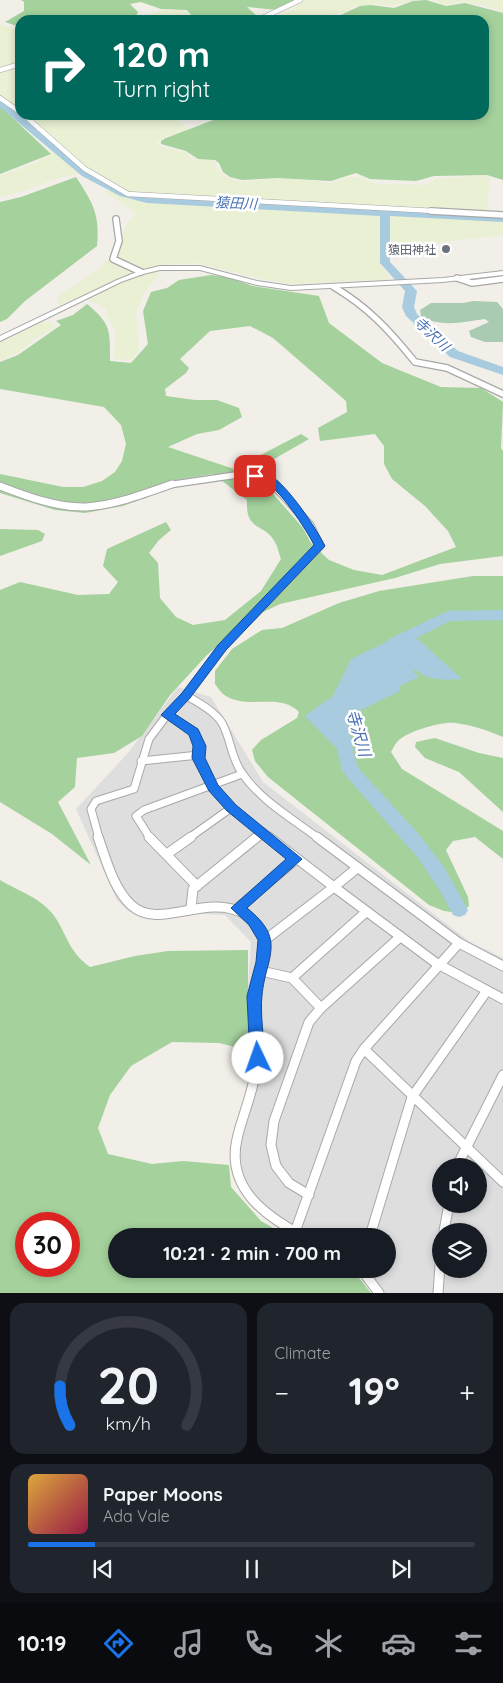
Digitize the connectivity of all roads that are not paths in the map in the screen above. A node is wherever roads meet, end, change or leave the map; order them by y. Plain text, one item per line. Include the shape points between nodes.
1 (300, 0) edge
2 (270, 15) edge
3 (15, 66) edge
4 (0, 70) edge
5 (0, 98) edge
6 (15, 108) edge
7 (30, 120) edge
8 (503, 215) edge
9 (116, 219) dead end
10 (141, 272) junction
11 (503, 273) edge
12 (458, 278) junction
13 (503, 279) edge
14 (334, 287) junction
15 (0, 339) edge
16 (503, 394) edge
17 (0, 486) edge
18 (186, 696) junction
19 (167, 715) junction
20 (199, 755) junction
21 (141, 761) junction
22 (242, 774) junction
23 (212, 785) junction
24 (231, 808) junction
25 (263, 832) junction
26 (167, 854) junction
27 (296, 859) junction
28 (357, 868) junction
29 (197, 886) junction
30 (334, 887) junction
31 (191, 908) junction
32 (238, 908) junction
33 (366, 912) junction
34 (399, 938) junction
35 (265, 940) junction
36 (459, 942) junction
37 (439, 964) junction
38 (503, 966) edge
39 (261, 971) junction
40 (292, 978) junction
41 (486, 992) junction
42 (503, 999) edge
43 (321, 1008) junction
44 (364, 1049) junction
45 (503, 1075) edge
46 (412, 1097) junction
47 (465, 1147) junction
48 (460, 1158) edge
49 (503, 1182) edge
50 (310, 1195) junction
51 (290, 1228) edge
52 (301, 1228) edge
53 (372, 1228) edge
54 (368, 1278) edge
55 (439, 1278) edge
56 (379, 1293) edge
57 (438, 1293) edge

1 - 2 street
3 - 4 street
5 - 6 street
7 - 8 street via 85,169 128,194
9 - 10 street via 119,241 113,259
10 - 14 street via 188,266 277,286
10 - 15 street
11 - 12 street
12 - 13 street via 472,283
12 - 14 street
14 - 16 street via 358,300 415,362 447,368
17 - 18 street via 37,500 85,507 129,499 175,483 243,474 267,478 279,490 310,526 320,546 222,648
18 - 19 street
18 - 22 street via 216,715 223,724 234,760
19 - 20 street via 194,732 200,746
19 - 21 street via 149,739
20 - 21 street
20 - 23 street
21 - 31 street via 134,789 96,801 91,809 92,819 118,888 132,906 143,912 162,914
22 - 23 street
22 - 28 street via 278,809
23 - 24 street
23 - 26 street via 144,810 136,816 147,835
24 - 25 street
24 - 26 street
25 - 27 street
25 - 29 street
26 - 29 street
27 - 30 street
27 - 32 street
28 - 30 street
28 - 36 street
29 - 31 street via 193,889
30 - 33 street
30 - 35 street
31 - 32 street via 216,904
32 - 35 street via 254,921
33 - 34 street
33 - 40 street
34 - 37 street
34 - 43 street
35 - 39 street
36 - 37 street
36 - 38 street
37 - 41 street
37 - 44 street
39 - 40 street
39 - 51 street via 254,996 258,1058 249,1103 236,1142 235,1163 245,1191 255,1206
40 - 43 street
41 - 42 street
41 - 46 street
43 - 50 street via 309,1022 270,1135 276,1168 297,1190
44 - 46 street
44 - 50 street via 356,1061
45 - 47 street
46 - 47 street
46 - 53 street
47 - 48 street
47 - 49 street
50 - 52 street
54 - 56 street
55 - 57 street

